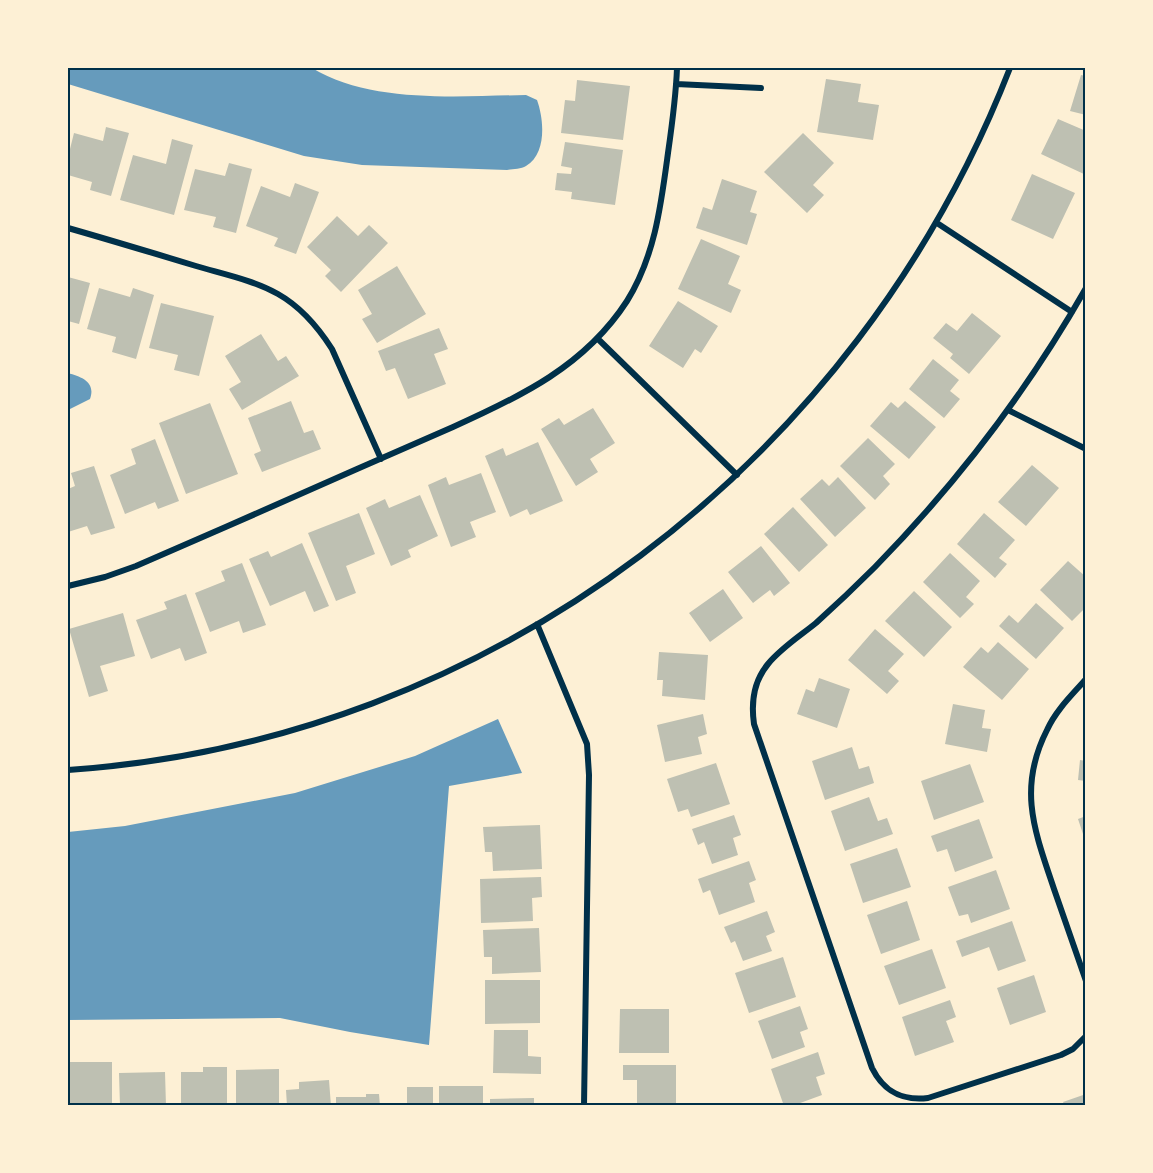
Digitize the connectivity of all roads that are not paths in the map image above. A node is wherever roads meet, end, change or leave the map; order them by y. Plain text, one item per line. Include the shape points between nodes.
1 (676, 68) edge
2 (1010, 68) edge
3 (676, 84) junction
4 (761, 88) dead end
5 (937, 223) junction
6 (68, 228) edge
7 (1086, 288) edge
8 (1072, 312) junction
9 (597, 338) junction
10 (1008, 410) junction
11 (1086, 449) edge
12 (381, 459) junction
13 (737, 475) junction
14 (68, 586) edge
15 (537, 624) junction
16 (1086, 678) edge
17 (68, 770) edge
18 (1086, 981) edge
19 (1086, 1036) edge
20 (584, 1106) edge

1 - 3 street
2 - 5 street via 995,107
3 - 4 street
3 - 9 street via 661,212 653,243 627,301
5 - 8 street
5 - 13 street via 863,335 820,388
6 - 12 street via 251,282 293,304 332,350
7 - 8 street
8 - 10 street
9 - 12 street via 531,390
9 - 13 street
10 - 11 street
10 - 19 street via 896,545 768,663 758,680 752,711 879,1081 900,1097 928,1098 1061,1055
12 - 14 street via 136,566
13 - 15 street via 643,554
15 - 17 street via 407,689 276,734 175,756
15 - 20 street via 586,744 589,775
16 - 18 street via 1047,729 1033,768 1030,799 1035,831

